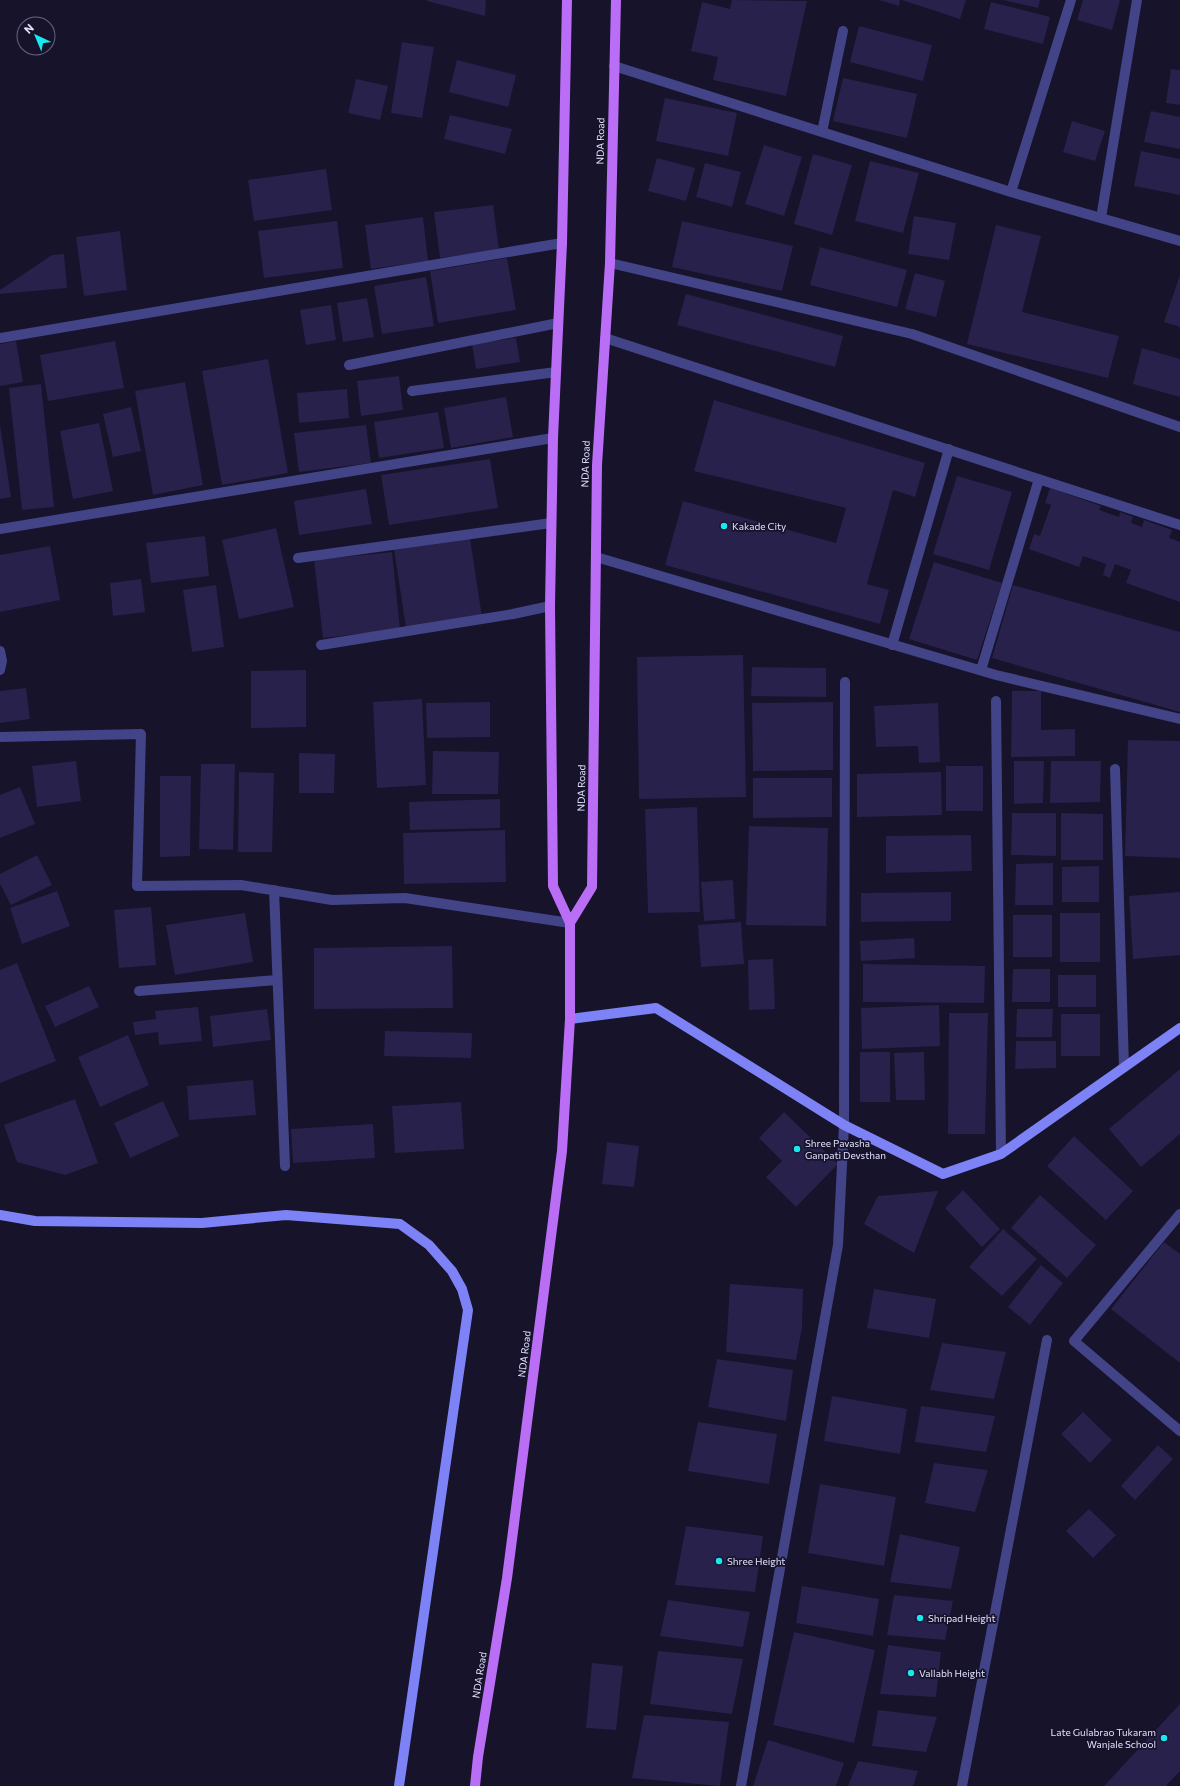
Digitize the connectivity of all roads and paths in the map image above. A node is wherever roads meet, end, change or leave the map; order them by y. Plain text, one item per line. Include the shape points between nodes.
1 (567, 0) edge
2 (616, 0) edge
3 (1071, 0) edge
4 (1137, 0) edge
5 (843, 31) dead end
6 (614, 66) junction
7 (822, 132) junction
8 (1011, 192) junction
9 (1101, 218) junction
10 (1180, 241) edge
11 (562, 243) junction
12 (610, 262) junction
13 (558, 323) junction
14 (0, 338) edge
15 (605, 338) junction
16 (349, 365) dead end
17 (556, 372) junction
18 (412, 391) dead end
19 (1180, 427) edge
20 (553, 438) junction
21 (949, 449) junction
22 (1038, 479) junction
23 (551, 523) junction
24 (1180, 525) edge
25 (0, 530) edge
26 (596, 557) junction
27 (298, 558) dead end
28 (550, 606) junction
29 (321, 645) dead end
30 (892, 645) junction
31 (0, 651) edge
32 (0, 670) edge
33 (981, 670) junction
34 (845, 682) dead end
35 (996, 701) dead end
36 (1180, 719) edge
37 (0, 737) edge
38 (1115, 769) dead end
39 (274, 890) junction
40 (570, 923) junction
41 (277, 980) junction
42 (139, 991) dead end
43 (570, 1019) junction
44 (1180, 1028) edge
45 (1124, 1067) junction
46 (844, 1125) junction
47 (1001, 1154) junction
48 (285, 1166) dead end
49 (1180, 1214) edge
50 (0, 1215) edge
51 (1047, 1340) dead end
52 (1180, 1431) edge
53 (399, 1786) edge
54 (475, 1786) edge
55 (741, 1786) edge
56 (962, 1786) edge

1 - 11 main road, NDA Road
2 - 6 main road, NDA Road
3 - 8 street
4 - 9 street
5 - 7 street
6 - 7 street
6 - 12 main road, NDA Road
7 - 8 street
8 - 9 street
9 - 10 street
11 - 13 main road, NDA Road
11 - 14 street
12 - 15 main road, NDA Road
12 - 19 street via 912,334
13 - 16 street
13 - 17 main road, NDA Road
15 - 21 street
15 - 26 main road, NDA Road via 597,464
17 - 18 street
17 - 20 main road, NDA Road
20 - 23 main road, NDA Road
20 - 25 street
21 - 22 street
21 - 30 street
22 - 24 street
22 - 33 street
23 - 27 street
23 - 28 main road, NDA Road
26 - 30 street
26 - 40 main road, NDA Road via 592,887
28 - 29 street
28 - 40 main road, NDA Road via 553,886
30 - 33 street
31 - 32 street
33 - 36 street
34 - 46 street
35 - 47 street
37 - 39 street via 141,734 137,886 241,885
38 - 45 street
39 - 40 street via 332,900 405,898
39 - 41 street
40 - 43 main road, NDA Road
41 - 42 street
41 - 48 street
43 - 46 street via 656,1008
43 - 54 main road, NDA Road via 562,1151 508,1570
44 - 45 street
45 - 47 street
46 - 47 street via 943,1174
46 - 55 street via 838,1245
49 - 52 street via 1074,1341
50 - 53 street via 35,1221 202,1223 286,1215 400,1224 429,1245 452,1271 462,1288 468,1310
51 - 56 street

